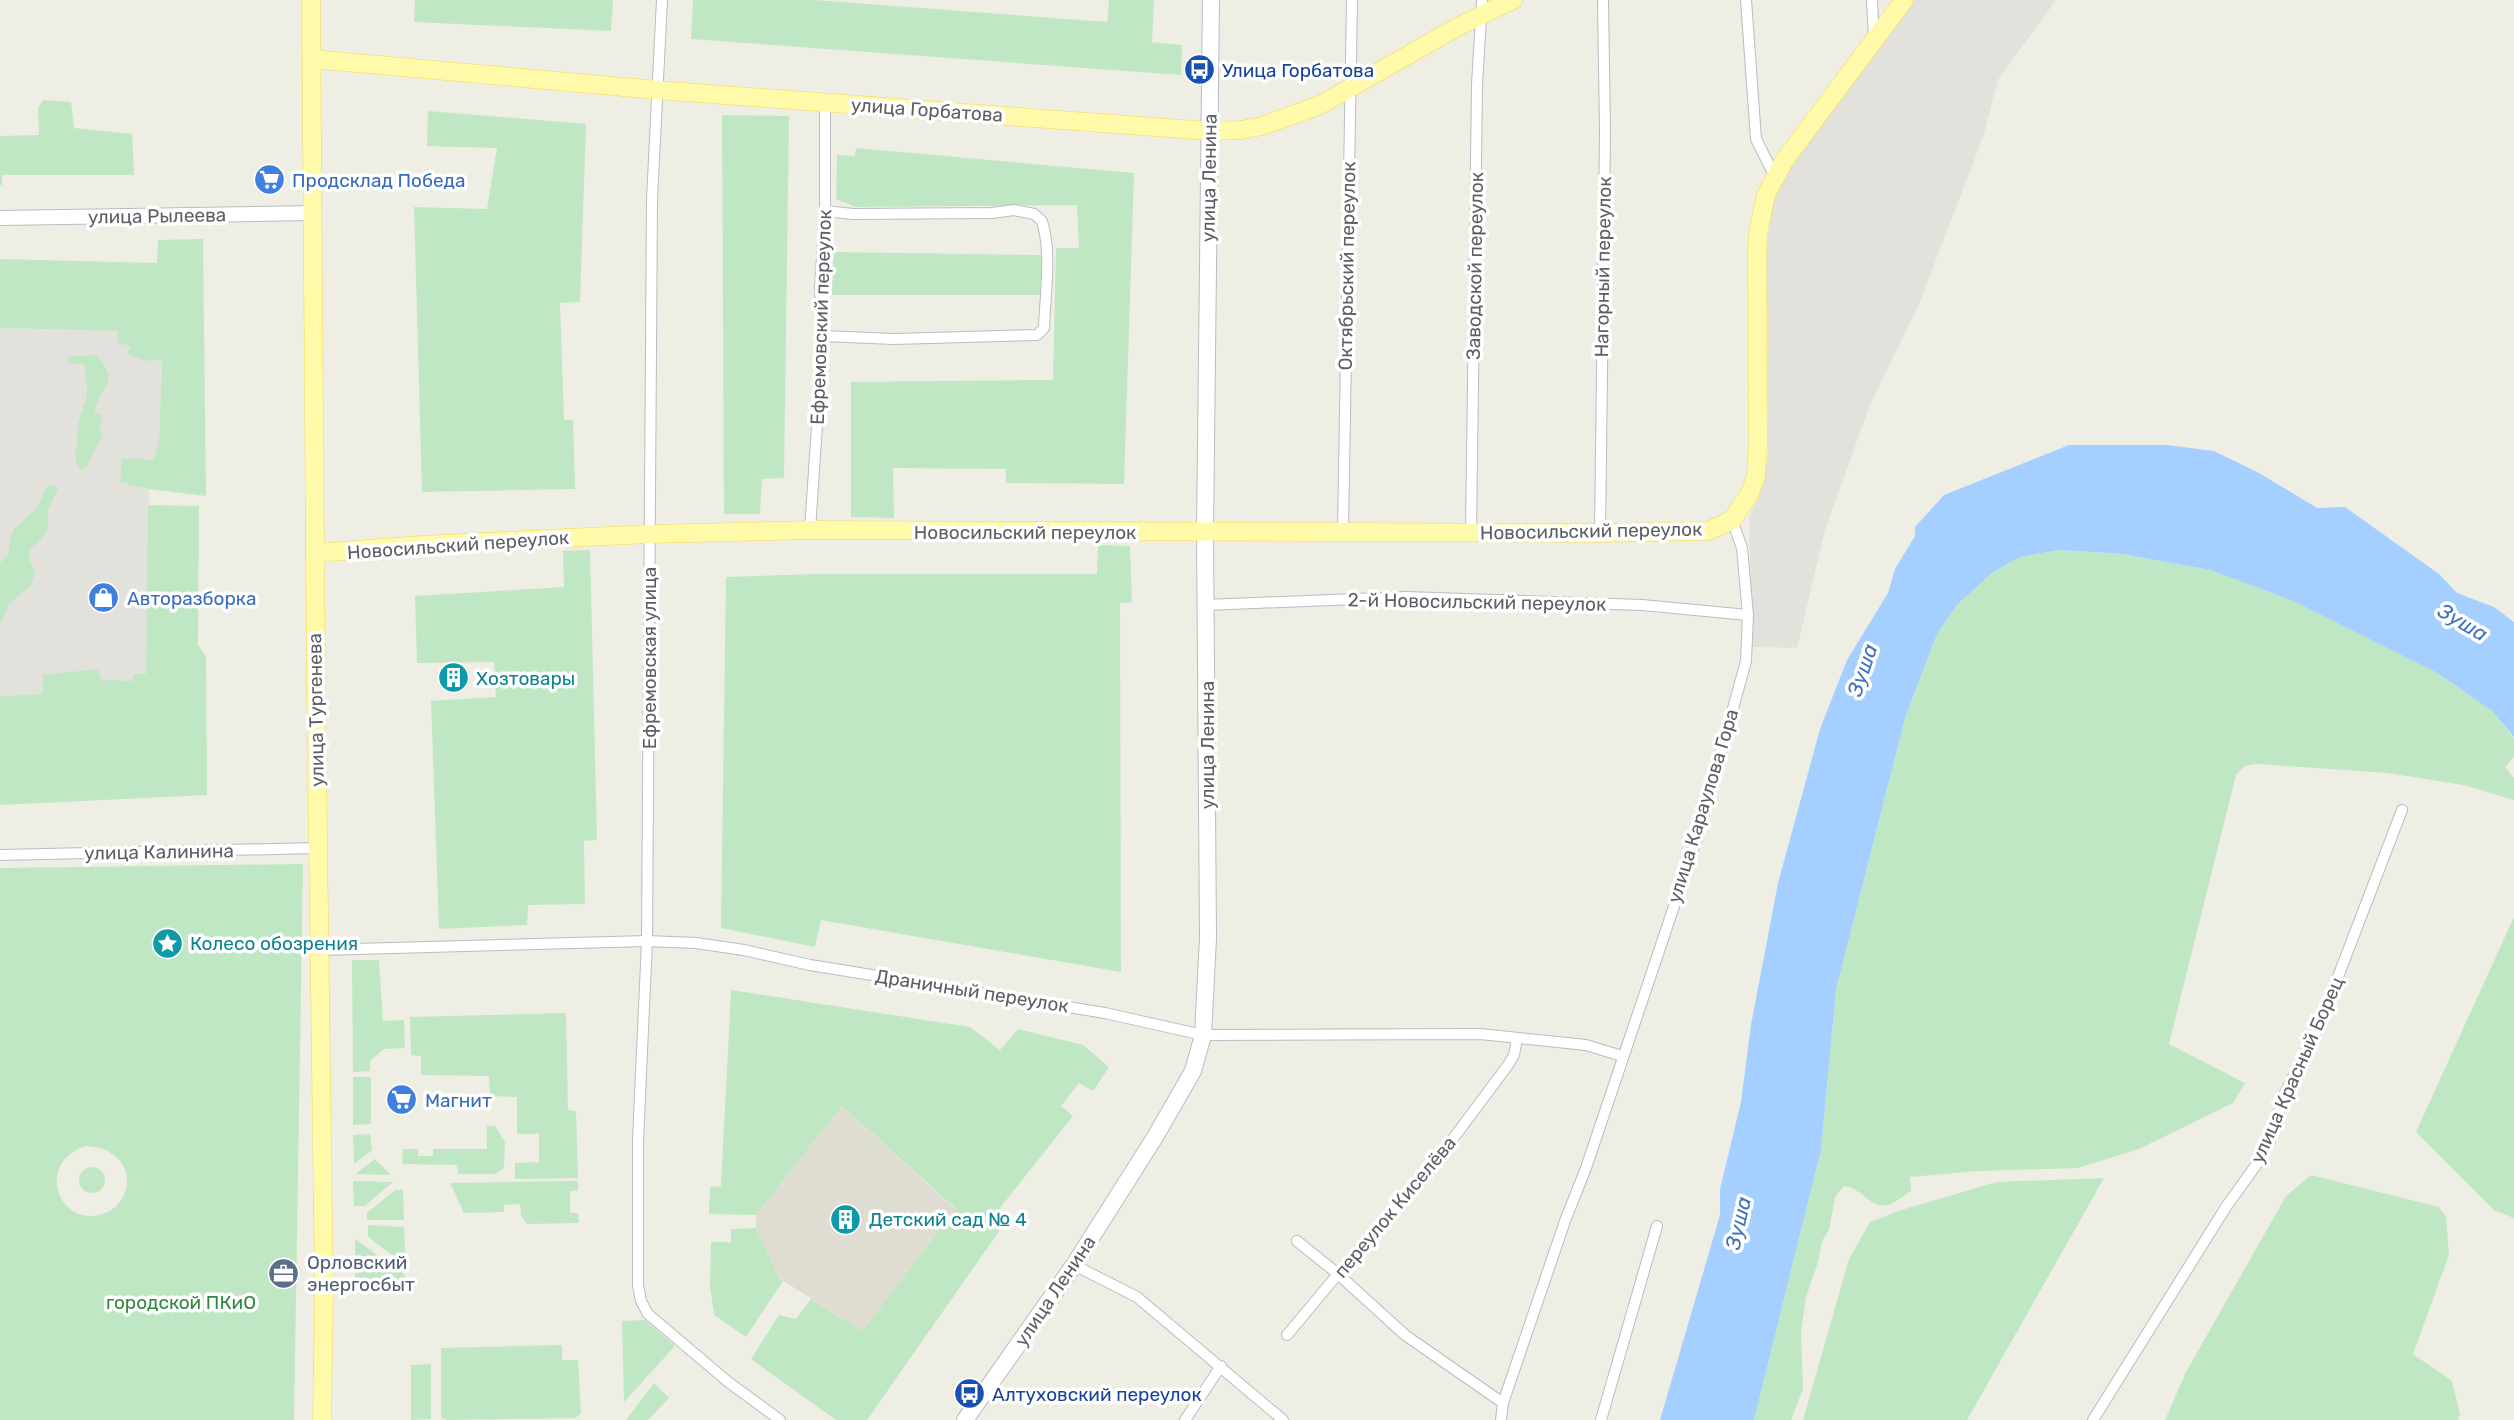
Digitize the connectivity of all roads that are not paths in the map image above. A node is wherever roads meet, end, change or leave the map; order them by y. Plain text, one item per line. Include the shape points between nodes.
1 (311, 0) edge
2 (662, 0) edge
3 (1211, 0) edge
4 (1352, 0) edge
5 (1513, 0) edge
6 (1603, 0) edge
7 (1746, 0) edge
8 (1872, 0) edge
9 (1904, 0) edge
10 (1482, 7) edge
11 (1874, 40) junction
12 (312, 59) junction
13 (1352, 88) junction
14 (657, 90) junction
15 (825, 103) junction
16 (1209, 131) junction
17 (1775, 177) junction
18 (825, 211) junction
19 (314, 213) junction
20 (0, 218) edge
21 (823, 336) junction
22 (1732, 520) junction
23 (810, 530) junction
24 (1343, 532) junction
25 (1471, 532) junction
26 (1205, 533) junction
27 (1600, 533) junction
28 (650, 534) junction
29 (315, 553) junction
30 (1206, 605) junction
31 (1748, 615) junction
32 (2402, 810) dead end
33 (318, 848) junction
34 (0, 855) edge
35 (647, 941) junction
36 (320, 950) junction
37 (1203, 1035) junction
38 (1517, 1039) junction
39 (1622, 1056) junction
40 (1657, 1226) dead end
41 (1297, 1241) dead end
42 (1074, 1265) junction
43 (1338, 1274) junction
44 (1287, 1335) dead end
45 (1221, 1366) junction
46 (1503, 1403) junction
47 (322, 1420) edge
48 (780, 1420) edge
49 (965, 1420) edge
50 (1185, 1420) edge
51 (1283, 1420) edge
52 (1501, 1420) edge
53 (1601, 1420) edge
54 (2093, 1420) edge

1 - 12 main road, улица Тургенева
2 - 14 street, Ефремовская улица
3 - 16 main road, улица Ленина
4 - 13 street, Октябрьский переулок
5 - 10 main road, улица Горбатова
6 - 27 street, Нагорный переулок
7 - 17 street via 1755,139
8 - 11 street
9 - 11 main road
10 - 13 main road, улица Горбатова
10 - 25 street, Заводской переулок
11 - 17 main road
12 - 14 main road, улица Горбатова
12 - 19 main road, улица Тургенева
13 - 16 main road, улица Горбатова via 1272,123
13 - 24 street, Октябрьский переулок
14 - 15 main road, улица Горбатова
14 - 28 street, Ефремовская улица
15 - 16 main road, улица Горбатова
15 - 18 street, Ефремовский переулок
16 - 26 main road, улица Ленина
17 - 22 main road via 1758,233 1756,476
18 - 21 street, Ефремовский переулок via 820,288
18 - 21 street via 1026,211 1042,221 1045,229 1046,271 1044,328 1037,335
19 - 20 street, улица Рылеева
19 - 29 main road, улица Тургенева
21 - 23 street, Ефремовский переулок
22 - 27 main road, Новосильский переулок via 1708,531
22 - 31 street, улица Караулова Гора via 1742,548
23 - 26 main road, Новосильский переулок
23 - 28 main road, Новосильский переулок
24 - 25 main road, Новосильский переулок
24 - 26 main road, Новосильский переулок
25 - 27 main road, Новосильский переулок
26 - 30 main road, улица Ленина
28 - 29 main road, Новосильский переулок
28 - 35 street, Ефремовская улица
29 - 33 main road, улица Тургенева
30 - 31 street, 2-й Новосильский переулок via 1405,597 1642,605
30 - 37 main road, улица Ленина via 1208,938
31 - 39 street, улица Караулова Гора via 1746,661 1700,829
32 - 54 street, улица Красный Борец via 2321,1021 2285,1093 2270,1140
33 - 34 street, улица Калинина
33 - 36 main road, улица Тургенева
35 - 36 street, Драничный переулок
35 - 37 street, Драничный переулок via 744,950 1105,1013
35 - 48 street, Ефремовская улица via 638,1140 641,1301 648,1314
36 - 47 main road, улица Тургенева
37 - 38 street, Драничный переулок via 1441,1033
37 - 42 main road, улица Ленина via 1193,1071 1177,1100
38 - 39 street, Драничный переулок via 1586,1045
38 - 43 street, переулок Киселёва via 1508,1065 1429,1171
39 - 46 street, улица Караулова Гора
40 - 53 street
41 - 43 street
42 - 45 street via 1137,1297
42 - 49 main road, улица Ленина
43 - 44 street, переулок Киселёва
43 - 46 street via 1405,1335
45 - 50 street
45 - 51 street
46 - 52 street, улица Караулова Гора

